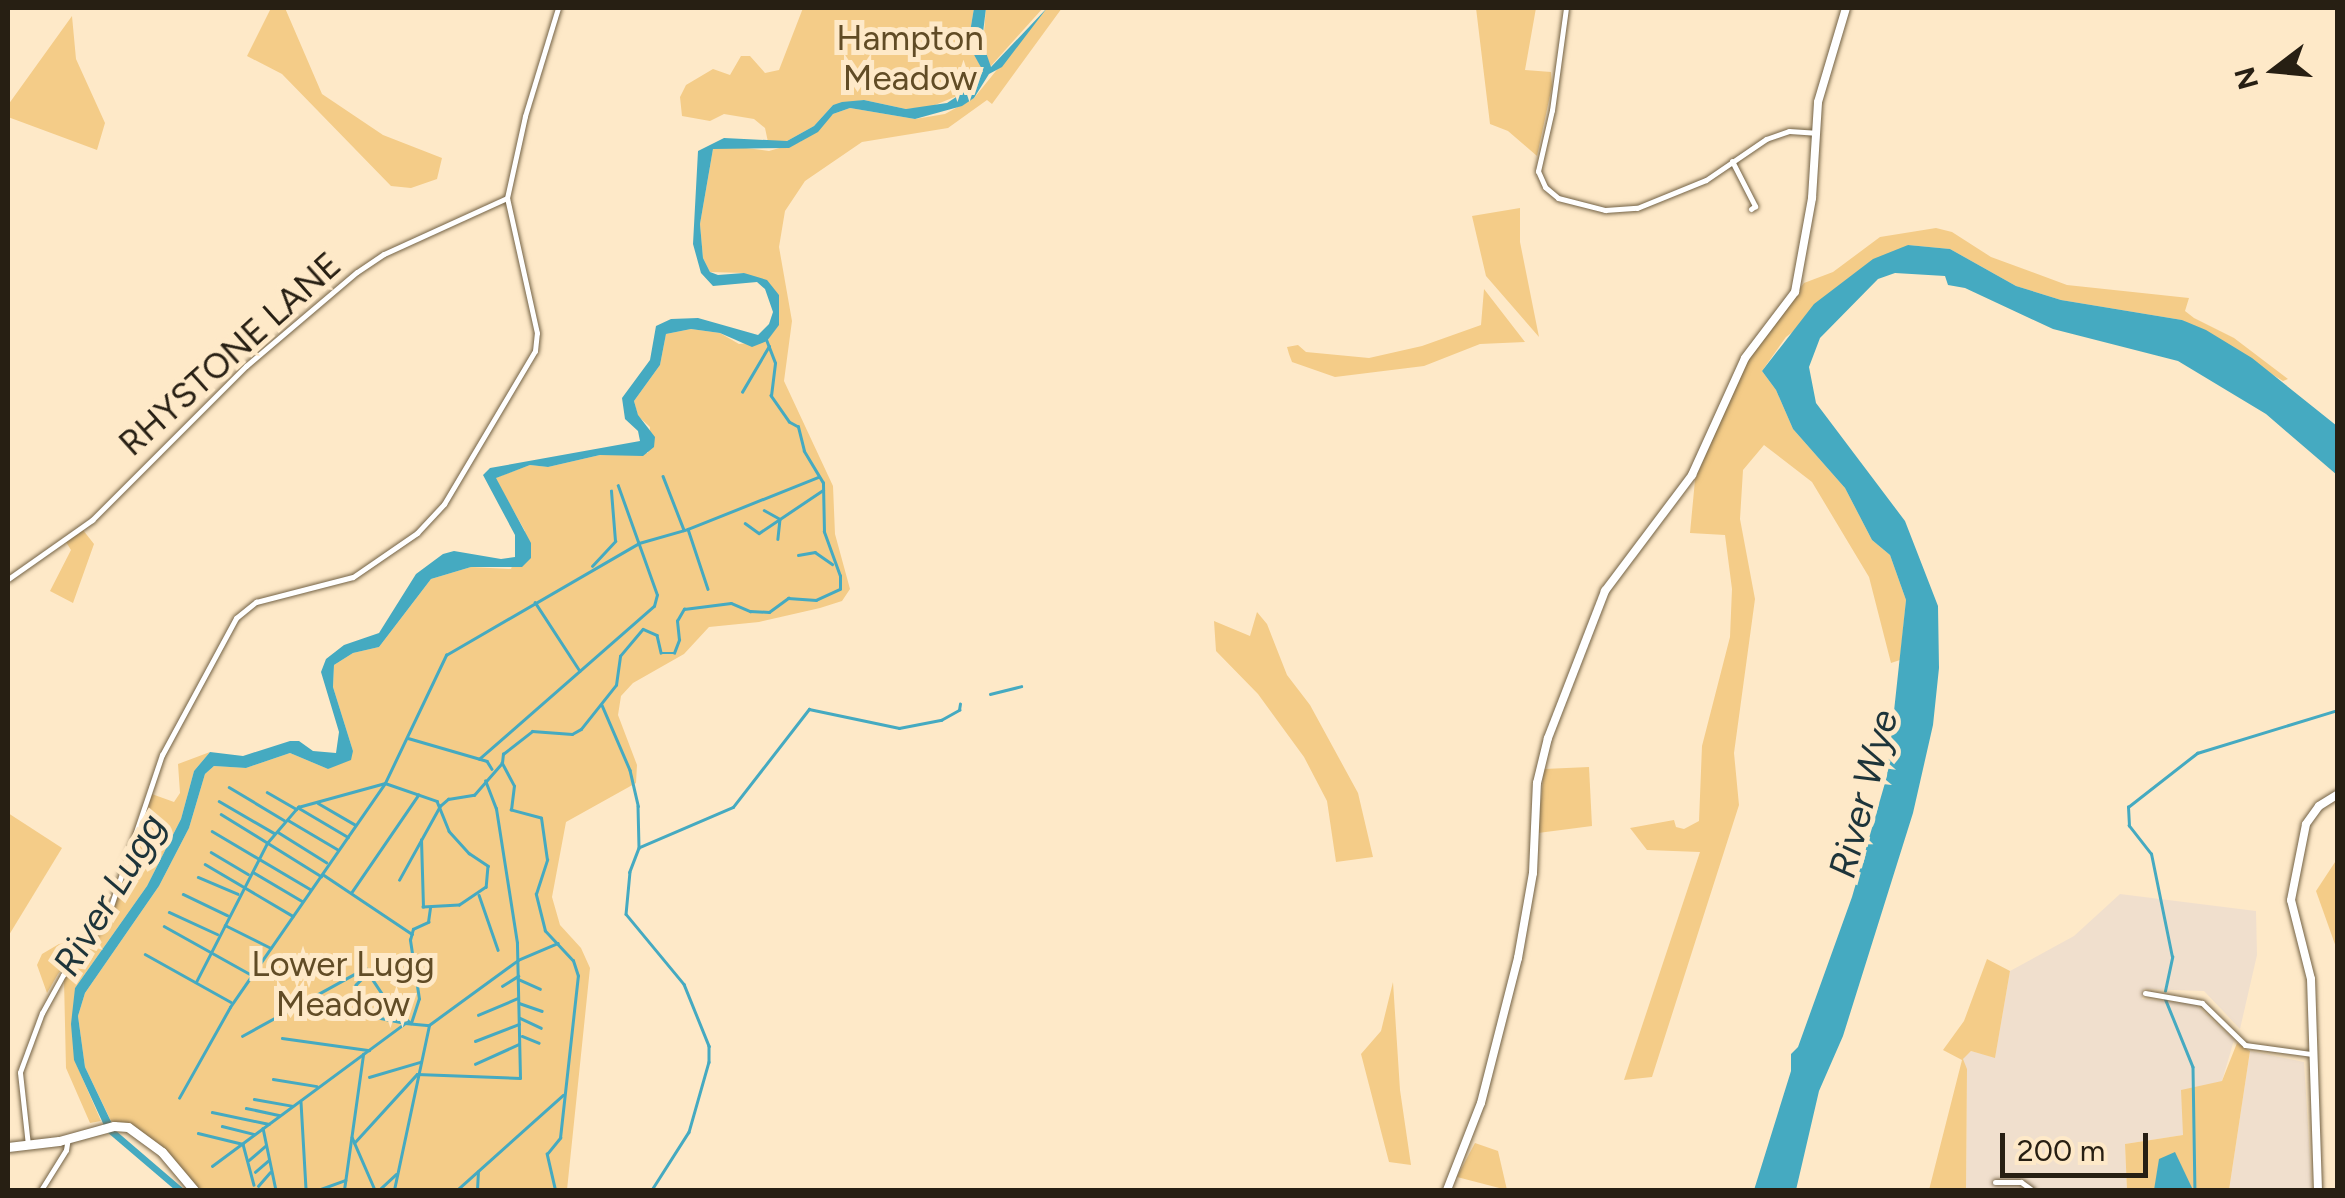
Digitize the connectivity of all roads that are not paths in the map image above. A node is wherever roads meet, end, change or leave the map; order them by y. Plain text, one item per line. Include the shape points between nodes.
1 (558, 8) edge
2 (1566, 8) edge
3 (1846, 8) edge
4 (1815, 133) junction
5 (1732, 162) junction
6 (507, 198) junction
7 (1755, 206) dead end
8 (8, 579) edge
9 (2338, 794) edge
10 (2145, 993) dead end
11 (2313, 1054) junction
12 (68, 1138) junction
13 (28, 1146) junction
14 (8, 1147) edge
15 (1995, 1182) dead end
16 (41, 1190) edge
17 (194, 1190) edge
18 (1447, 1190) edge
19 (2032, 1190) edge
20 (2318, 1190) edge

1 - 6 street
2 - 5 street via 1538,171 1549,191 1605,210 1637,208
3 - 4 main road
4 - 5 street via 1781,133
4 - 18 main road via 1812,198 1795,292 1745,358 1692,475 1616,572 1542,753 1533,873 1518,958 1481,1103
5 - 7 street
6 - 8 street, RHYSTONE LANE via 357,272 246,366 92,520
6 - 13 street via 537,333 532,358 444,504 416,533 353,577 256,602 232,624 162,755 113,904 55,987 22,1064
9 - 11 main road via 2306,824 2292,882 2292,910 2311,978
10 - 11 street via 2202,1003 2245,1045
11 - 20 main road
12 - 13 highway
12 - 16 street
12 - 17 highway via 128,1127 173,1162
13 - 14 highway
15 - 19 street via 2022,1182

